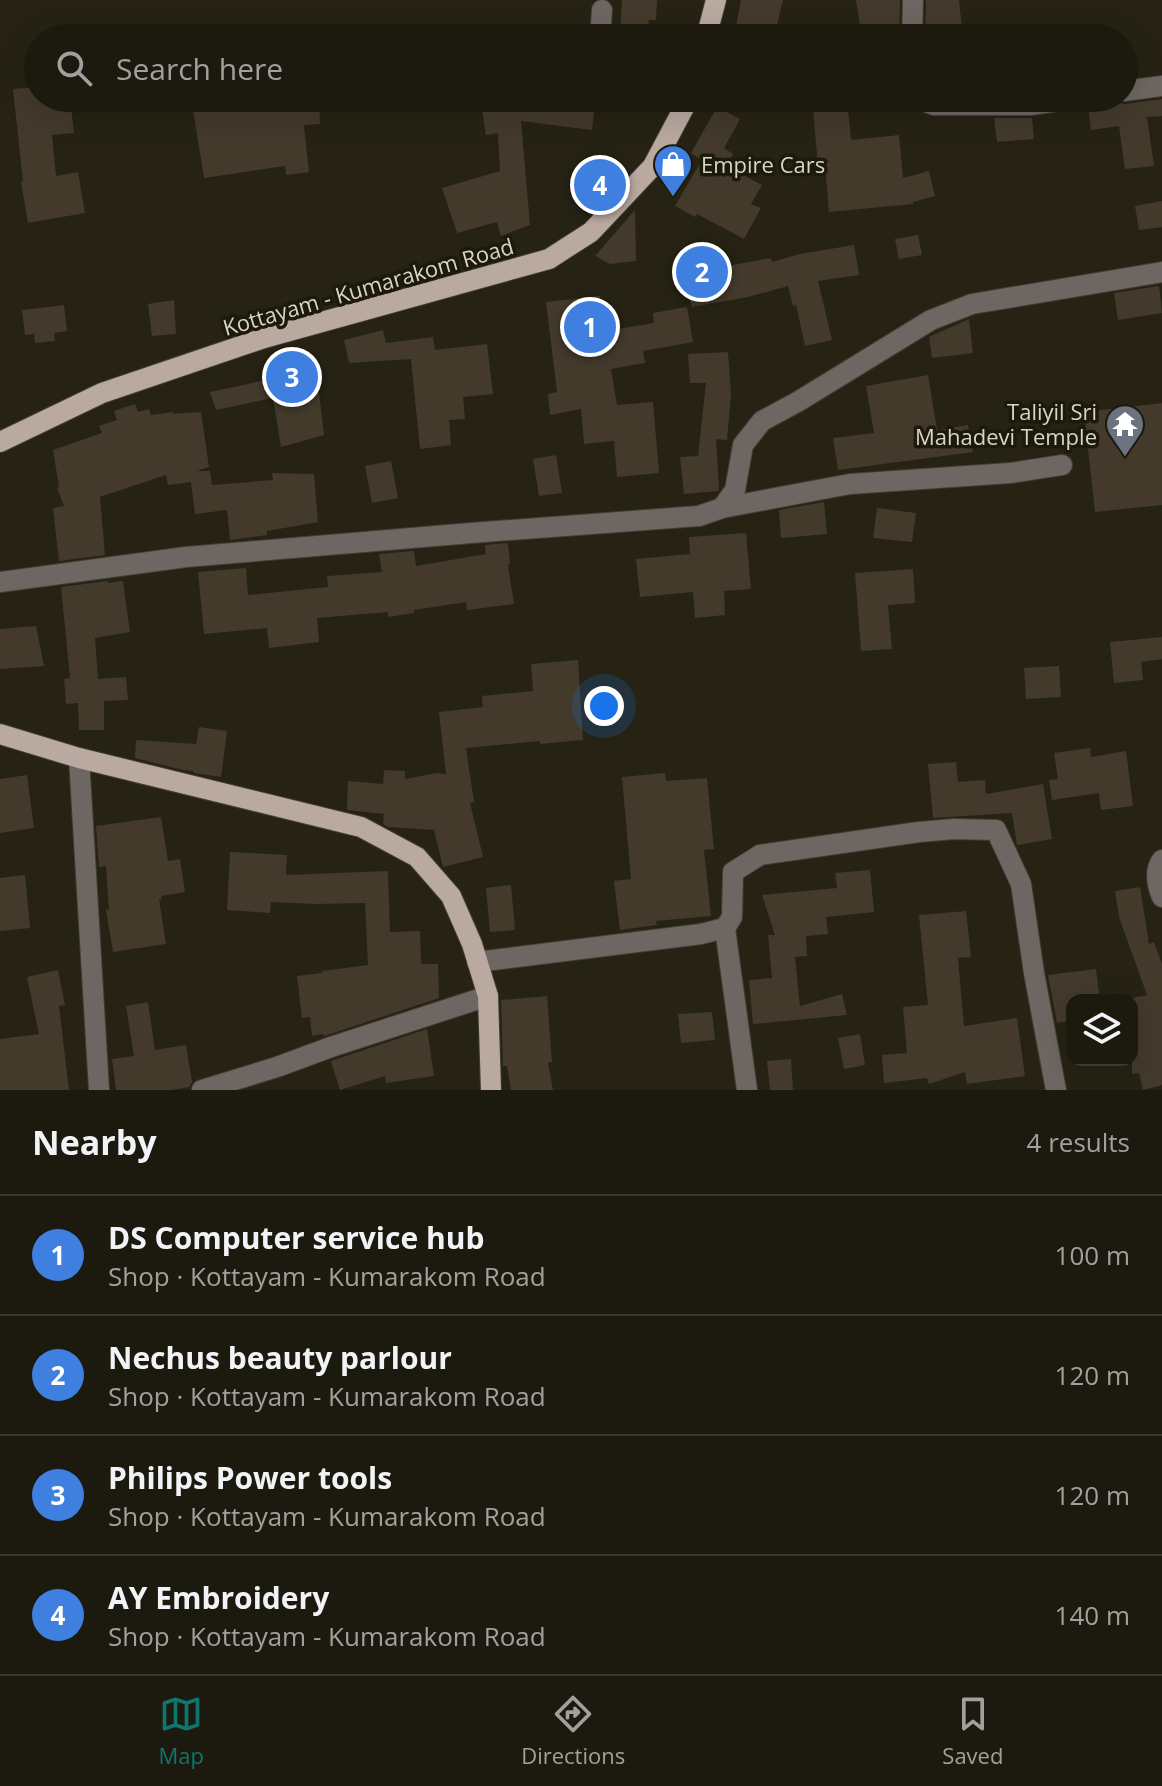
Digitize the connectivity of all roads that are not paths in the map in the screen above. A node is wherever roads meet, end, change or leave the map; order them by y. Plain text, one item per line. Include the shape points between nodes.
1 (716, 0) edge
2 (913, 0) edge
3 (602, 10) dead end
4 (601, 24) edge
5 (710, 24) edge
6 (912, 24) edge
7 (1162, 86) edge
8 (1138, 89) edge
9 (682, 112) edge
10 (1162, 272) edge
11 (0, 442) edge
12 (1062, 465) dead end
13 (722, 508) junction
14 (0, 582) edge
15 (0, 734) edge
16 (79, 758) junction
17 (1162, 860) edge
18 (1162, 897) edge
19 (725, 928) junction
20 (477, 962) junction
21 (488, 996) junction
22 (99, 1090) edge
23 (202, 1090) edge
24 (491, 1090) edge
25 (747, 1090) edge
26 (1056, 1090) edge

1 - 5 main road
2 - 6 street
3 - 4 street
7 - 8 street
9 - 11 main road, Kottayam - Kumarakom Road via 653,166 591,232 549,259 264,338 102,393
10 - 13 street via 972,304 931,320 762,421 743,445 735,490
12 - 13 street via 850,484
13 - 14 street via 699,516 186,557
15 - 16 main road
16 - 20 main road via 361,827 417,857 451,896
16 - 22 street
17 - 18 street via 1156,884
19 - 20 street
19 - 25 street
19 - 26 street via 732,917 733,872 760,855 919,832 996,830 1021,884
20 - 21 main road
21 - 23 street
21 - 24 main road

